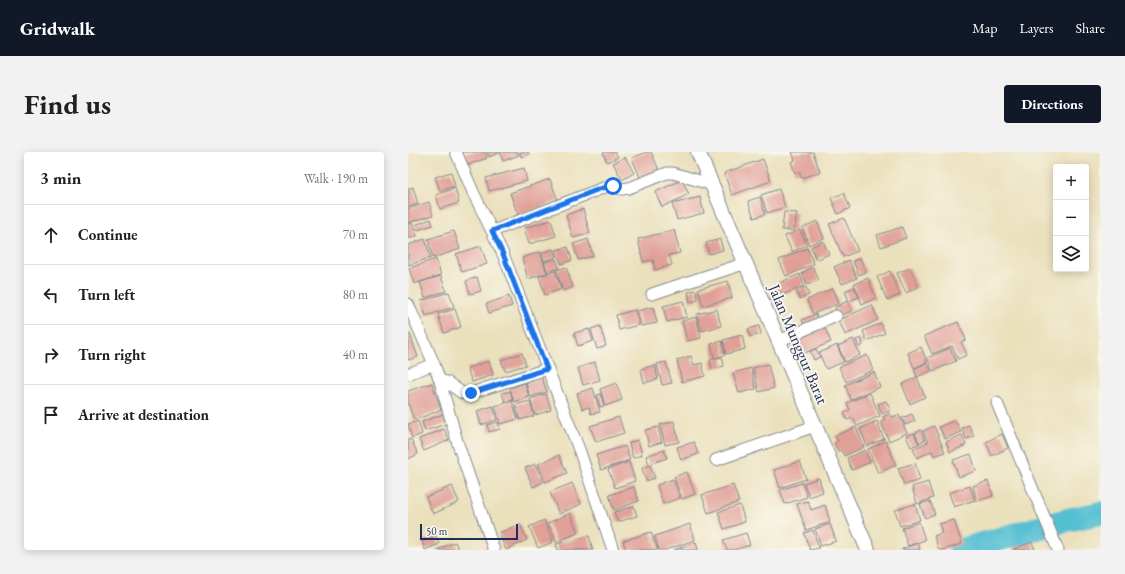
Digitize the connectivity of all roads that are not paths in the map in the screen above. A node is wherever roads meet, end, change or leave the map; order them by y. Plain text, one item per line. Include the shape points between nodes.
1 (456, 152) edge
2 (698, 152) edge
3 (713, 185) junction
4 (492, 231) junction
5 (746, 263) junction
6 (652, 294) dead end
7 (408, 304) edge
8 (836, 316) dead end
9 (779, 341) junction
10 (434, 364) junction
11 (547, 369) junction
12 (408, 374) edge
13 (440, 381) junction
14 (997, 403) dead end
15 (815, 426) junction
16 (716, 460) dead end
17 (1057, 547) edge
18 (494, 550) edge
19 (613, 550) edge
20 (868, 550) edge

1 - 4 street
2 - 3 street, Jalan Munggur Barat
3 - 4 street via 668,173 629,188 606,186
3 - 5 street, Jalan Munggur Barat
4 - 11 street
5 - 6 street
5 - 9 street, Jalan Munggur Barat
7 - 10 street
8 - 9 street
9 - 15 street, Jalan Munggur Barat
10 - 12 street
10 - 13 street
11 - 13 street via 471,393 462,393 447,382
11 - 19 street via 580,452
13 - 18 street via 457,441
14 - 17 street
15 - 16 street
15 - 20 street, Jalan Munggur Barat

